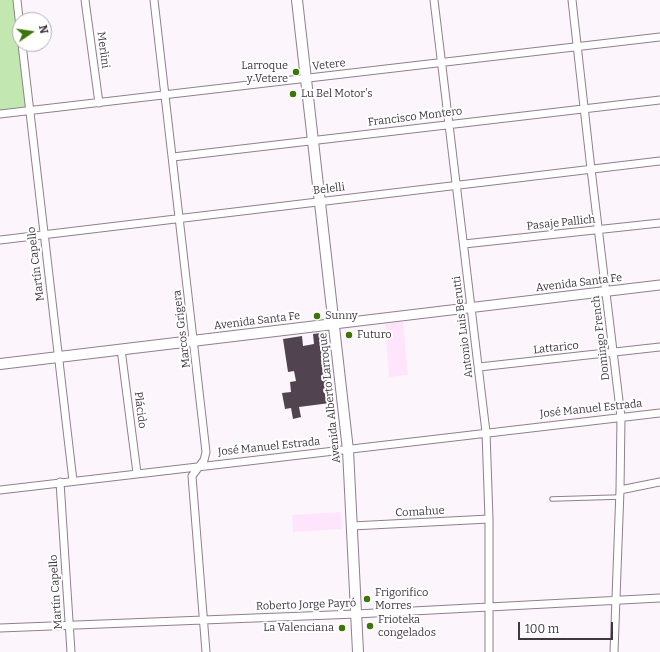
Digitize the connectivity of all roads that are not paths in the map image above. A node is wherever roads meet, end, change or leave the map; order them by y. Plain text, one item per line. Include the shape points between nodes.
1 (17, 0) edge
2 (85, 0) edge
3 (154, 0) edge
4 (297, 0) edge
5 (434, 0) edge
6 (572, 0) edge
7 (18, 12) edge
8 (660, 37) edge
9 (577, 47) junction
10 (23, 52) edge
11 (441, 63) junction
12 (306, 79) junction
13 (165, 95) junction
14 (660, 100) edge
15 (99, 103) junction
16 (584, 108) junction
17 (30, 111) junction
18 (0, 114) edge
19 (449, 124) junction
20 (313, 141) junction
21 (173, 157) junction
22 (660, 160) edge
23 (590, 169) junction
24 (456, 185) junction
25 (320, 202) junction
26 (180, 219) junction
27 (660, 223) edge
28 (599, 230) junction
29 (44, 235) junction
30 (0, 240) edge
31 (464, 244) junction
32 (660, 285) edge
33 (606, 292) junction
34 (472, 308) junction
35 (334, 324) junction
36 (194, 341) junction
37 (660, 347) edge
38 (121, 350) junction
39 (614, 352) junction
40 (58, 357) junction
41 (0, 364) edge
42 (479, 367) junction
43 (660, 413) edge
44 (621, 417) junction
45 (486, 432) junction
46 (348, 450) junction
47 (198, 466) junction
48 (137, 473) junction
49 (73, 481) junction
50 (60, 482) junction
51 (660, 482) edge
52 (0, 490) edge
53 (620, 493) junction
54 (552, 499) dead end
55 (489, 519) junction
56 (352, 526) junction
57 (660, 598) edge
58 (616, 600) junction
59 (488, 607) junction
60 (356, 614) junction
61 (204, 620) junction
62 (69, 624) junction
63 (0, 628) edge
64 (71, 652) edge
65 (206, 652) edge
66 (358, 652) edge
67 (489, 652) edge
68 (614, 652) edge

1 - 7 street
2 - 15 street, Merlini
3 - 13 street, Marcos Grigera
4 - 12 main road, Avenida Alberto Larroque
5 - 11 street, Antonio Luis Berutti
6 - 9 street, Domingo French
8 - 9 street, Vetere
9 - 11 street, Vetere
9 - 16 street, Domingo French
10 - 17 street, Martín Capello
11 - 12 street, Vetere
11 - 19 street, Antonio Luis Berutti
12 - 13 street, Vetere
12 - 20 main road, Avenida Alberto Larroque
13 - 15 street, Vetere
13 - 21 street, Marcos Grigera
14 - 16 street, Francisco Montero
15 - 17 street, Vetere
16 - 19 street, Francisco Montero
16 - 23 street, Domingo French
17 - 18 street, Vetere
17 - 29 street, Martín Capello
19 - 20 street, Francisco Montero
19 - 24 street, Antonio Luis Berutti
20 - 21 street, Francisco Montero
20 - 25 main road, Avenida Alberto Larroque
21 - 26 street, Marcos Grigera
22 - 23 street, Belelli
23 - 24 street, Belelli
23 - 28 street, Domingo French
24 - 25 street, Belelli
24 - 31 street, Antonio Luis Berutti
25 - 26 street, Belelli
25 - 35 main road, Avenida Alberto Larroque
26 - 29 street, Belelli
26 - 36 street, Marcos Grigera
27 - 28 street, Pasaje Pallich
28 - 31 street, Pasaje Pallich
28 - 33 street, Domingo French
29 - 30 street, Belelli
29 - 40 street, Martín Capello
31 - 34 street, Antonio Luis Berutti
32 - 33 street, Avenida Santa Fe
33 - 34 street, Avenida Santa Fe
33 - 39 street, Domingo French
34 - 35 street, Avenida Santa Fe
34 - 42 street, Antonio Luis Berutti
35 - 36 main road, Avenida Santa Fe
35 - 46 main road, Avenida Alberto Larroque
36 - 38 main road, Avenida Santa Fe
36 - 47 street, Marcos Grigera via 206,452 204,460
37 - 39 street, Lattarico
38 - 40 main road, Avenida Santa Fe
38 - 48 street, Plácido
39 - 42 street, Lattarico
39 - 44 street, Domingo French
40 - 41 main road, Avenida Santa Fe
40 - 49 street, Martín Capello
42 - 45 street, Antonio Luis Berutti
43 - 44 street, José Manuel Estrada
44 - 45 street, José Manuel Estrada
44 - 53 street, Domingo French
45 - 46 street, José Manuel Estrada
45 - 55 street, Antonio Luis Berutti
46 - 47 street, José Manuel Estrada
46 - 56 main road, Avenida Alberto Larroque
47 - 48 street, José Manuel Estrada
47 - 61 street, Marcos Grigera via 192,476
48 - 49 street, José Manuel Estrada
49 - 50 street, José Manuel Estrada
50 - 52 street, José Manuel Estrada
50 - 62 street, Martín Capello
51 - 53 street
53 - 54 lane
53 - 58 street, Domingo French
55 - 56 street, Comahue
55 - 59 street, Antonio Luis Berutti
56 - 60 main road, Avenida Alberto Larroque
57 - 58 street, Roberto Jorge Payró
58 - 59 street, Roberto Jorge Payró
58 - 68 street, Domingo French
59 - 60 street, Roberto Jorge Payró
59 - 67 street, Antonio Luis Berutti
60 - 61 street, Roberto Jorge Payró
60 - 66 main road, Avenida Alberto Larroque
61 - 62 street, Roberto Jorge Payró
61 - 65 street, Marcos Grigera
62 - 63 street, Roberto Jorge Payró
62 - 64 street, Martín Capello

